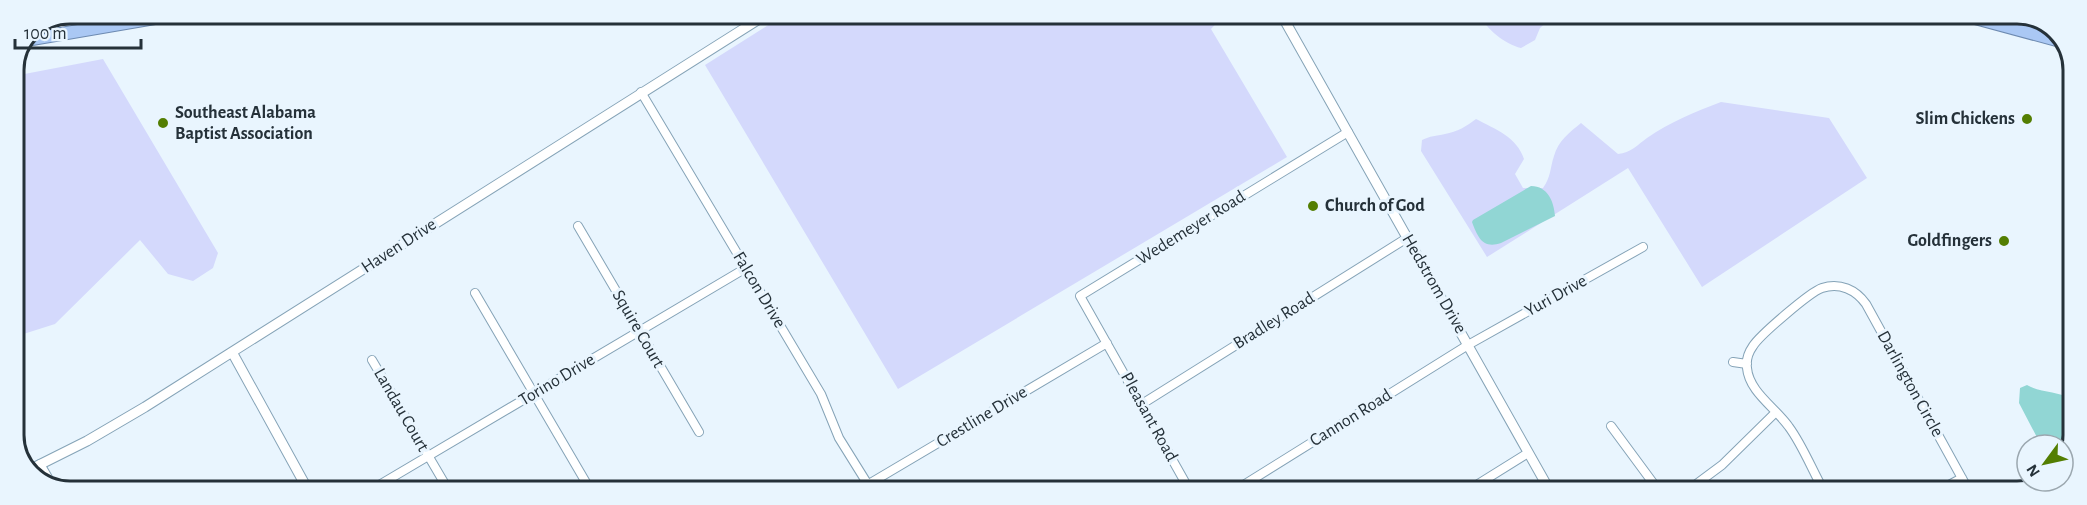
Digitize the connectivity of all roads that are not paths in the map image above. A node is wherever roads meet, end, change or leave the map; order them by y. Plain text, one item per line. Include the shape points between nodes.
1 (84, 24) edge
2 (751, 24) edge
3 (1287, 24) edge
4 (1997, 24) edge
5 (37, 37) edge
6 (2050, 38) edge
7 (641, 92) junction
8 (1348, 132) junction
9 (578, 226) dead end
10 (1407, 238) junction
11 (1643, 247) dead end
12 (746, 268) junction
13 (1843, 277) dead end
14 (1841, 286) junction
15 (475, 293) dead end
16 (640, 331) junction
17 (1107, 343) junction
18 (1468, 345) junction
19 (232, 352) junction
20 (372, 360) dead end
21 (1733, 362) dead end
22 (1747, 364) junction
23 (534, 393) junction
24 (1142, 404) junction
25 (1776, 412) junction
26 (1611, 426) dead end
27 (699, 432) dead end
28 (1528, 453) junction
29 (428, 456) junction
30 (40, 464) junction
31 (36, 466) edge
32 (46, 474) edge
33 (1962, 478) junction
34 (303, 481) edge
35 (386, 481) edge
36 (443, 481) edge
37 (585, 481) edge
38 (866, 481) edge
39 (881, 481) edge
40 (1184, 481) edge
41 (1250, 481) edge
42 (1483, 481) edge
43 (1544, 481) edge
44 (1652, 481) edge
45 (1700, 481) edge
46 (1819, 481) edge
47 (1956, 481) edge
48 (1964, 481) edge

1 - 5 highway
2 - 7 street, Haven Drive
3 - 8 street, Hedstrom Drive
4 - 6 highway
7 - 12 street, Falcon Drive
7 - 19 street, Haven Drive
8 - 10 street, Hedstrom Drive
8 - 17 street, Wedemeyer Road via 1080,296
9 - 16 street, Squire Court
10 - 18 street, Hedstrom Drive
10 - 24 street, Bradley Road
11 - 18 street, Yuri Drive
12 - 16 street, Torino Drive
12 - 38 street, Falcon Drive via 821,394 839,438
13 - 14 street
14 - 22 street via 1812,293 1757,341
14 - 33 street, Darlington Circle via 1858,294 1866,304
15 - 23 street
16 - 23 street, Torino Drive
16 - 27 street, Squire Court
17 - 24 street, Pleasant Road
17 - 39 street, Crestline Drive
18 - 28 street, Hedstrom Drive
18 - 41 street, Cannon Road
19 - 30 street, Haven Drive via 108,429
19 - 34 street
20 - 29 street, Landau Court
21 - 22 street
22 - 25 street via 1751,382
23 - 29 street, Torino Drive
23 - 37 street
24 - 40 street, Pleasant Road
25 - 45 street
25 - 46 street via 1789,427
26 - 44 street
28 - 42 street
28 - 43 street, Hedstrom Drive
29 - 35 street, Torino Drive
29 - 36 street, Landau Court
30 - 31 street, Haven Drive
30 - 32 street
33 - 47 street
33 - 48 street, Darlington Circle

